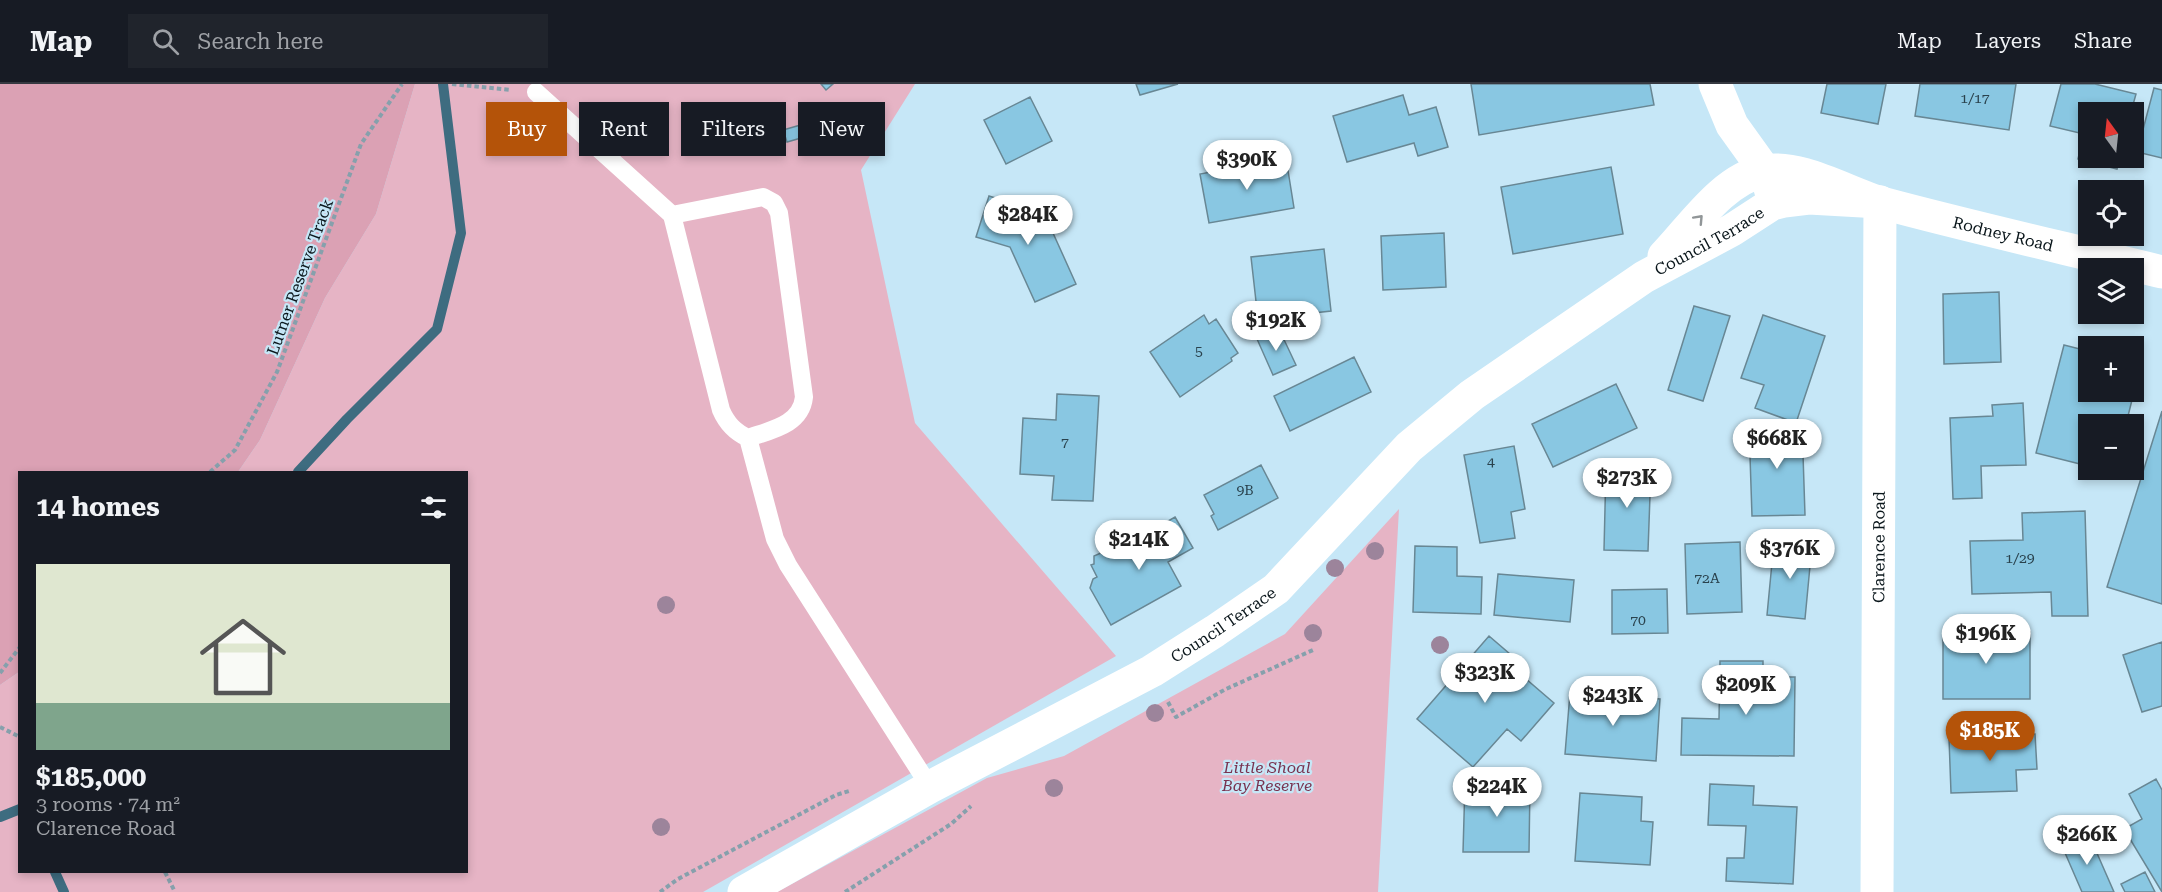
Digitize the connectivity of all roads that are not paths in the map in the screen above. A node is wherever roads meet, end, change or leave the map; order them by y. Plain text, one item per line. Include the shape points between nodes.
1 (1714, 84) edge
2 (536, 92) road end
3 (1766, 171) junction
4 (1880, 202) junction
5 (1772, 204) junction
6 (672, 215) junction
7 (2162, 272) edge
8 (1644, 277) junction
9 (748, 438) junction
10 (930, 787) junction
11 (744, 892) edge
12 (1877, 892) edge

1 - 3 street via 1731,125
2 - 6 lane
3 - 4 street, Rodney Road via 1789,171
3 - 5 street
8 -> 3 street, Council Terrace via 1727,190 1744,178
4 - 5 street, Rodney Road via 1809,198
4 - 7 street, Rodney Road
4 - 12 street, Clarence Road
5 - 8 street, Council Terrace
6 - 9 lane via 721,410 730,426
6 - 9 lane via 763,197 774,203 780,213 803,408 786,424
8 - 10 street, Council Terrace via 1472,395 1410,447 1276,589 1152,671
9 - 10 lane via 775,539 788,565
10 - 11 street, Council Terrace

